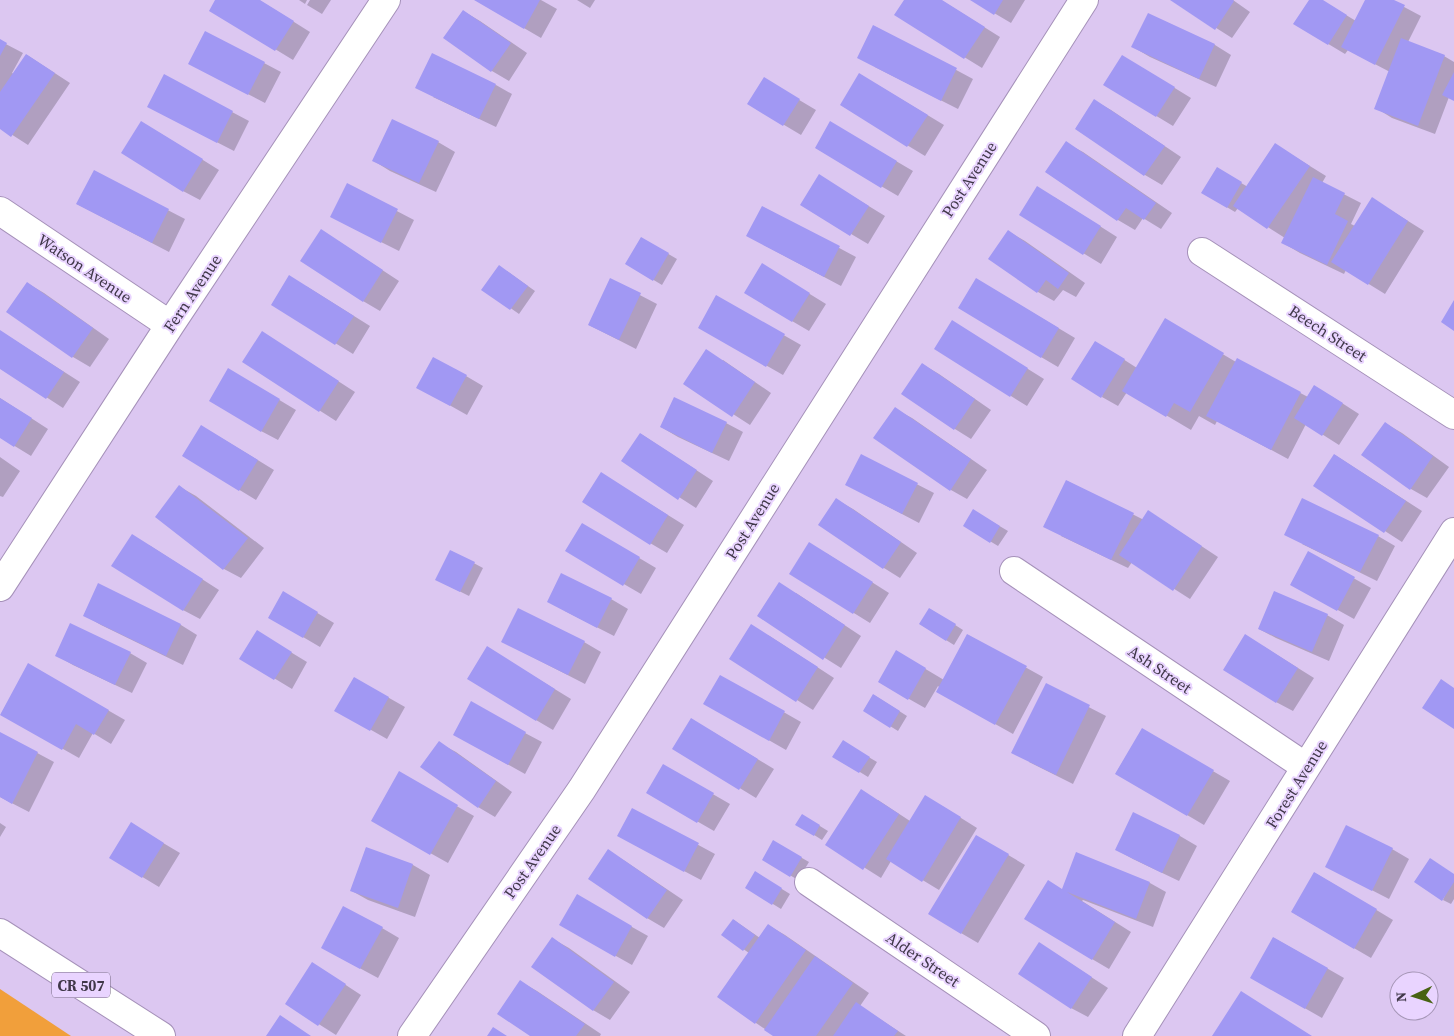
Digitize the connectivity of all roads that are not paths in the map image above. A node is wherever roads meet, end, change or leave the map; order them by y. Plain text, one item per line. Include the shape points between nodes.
1 (386, 0) edge
2 (1084, 0) edge
3 (0, 212) edge
4 (1202, 252) dead end
5 (170, 325) junction
6 (1454, 415) edge
7 (1454, 532) edge
8 (1014, 571) dead end
9 (0, 587) edge
10 (1306, 767) junction
11 (809, 882) dead end
12 (0, 933) edge
13 (161, 1036) edge
14 (412, 1036) edge
15 (1036, 1036) edge
16 (1137, 1036) edge

1 - 5 street, Fern Avenue
2 - 14 street, Post Avenue via 582,789
3 - 5 street, Watson Avenue
4 - 6 street, Beech Street
5 - 9 street, Fern Avenue
7 - 10 street, Forest Avenue
8 - 10 street, Ash Street
10 - 16 street, Forest Avenue
11 - 15 street, Alder Street
12 - 13 street, CR 507

